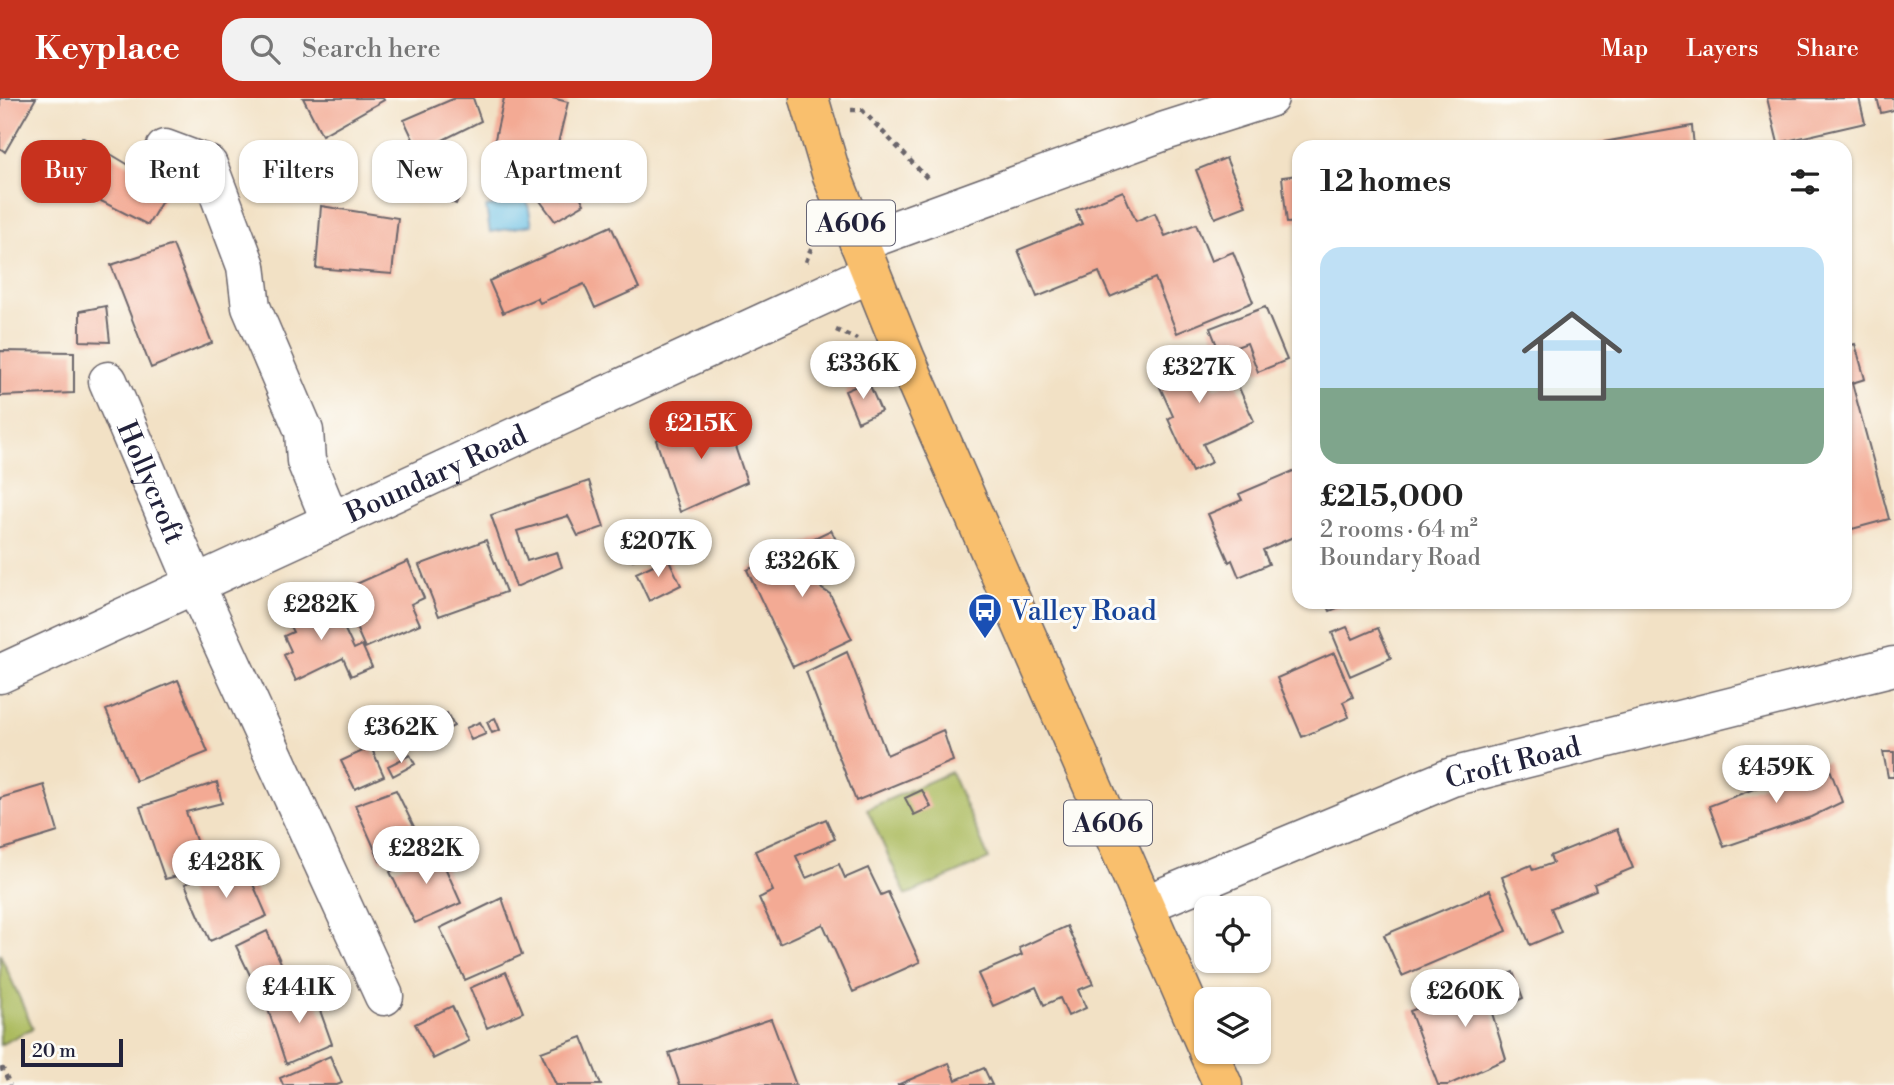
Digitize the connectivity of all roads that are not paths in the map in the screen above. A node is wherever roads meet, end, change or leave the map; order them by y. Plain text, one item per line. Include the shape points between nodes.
1 (1269, 98) edge
2 (810, 102) edge
3 (222, 203) edge
4 (865, 258) junction
5 (108, 381) dead end
6 (331, 522) junction
7 (195, 584) junction
8 (1894, 666) edge
9 (0, 674) edge
10 (1144, 905) junction
11 (384, 996) dead end
12 (1194, 1019) edge
13 (1213, 1064) edge
14 (1223, 1085) edge

1 - 4 street via 1165,131
2 - 4 main road, A606 via 831,173
3 - 6 street via 246,266 251,307 303,431 306,461
4 - 6 street, Boundary Road
4 - 10 main road, A606
5 - 7 street, Hollycroft
6 - 7 street, Boundary Road
7 - 9 street, Boundary Road
7 - 11 street, Hollycroft
8 - 10 street, Croft Road via 1452,777
10 - 12 main road, A606
13 - 14 main road

